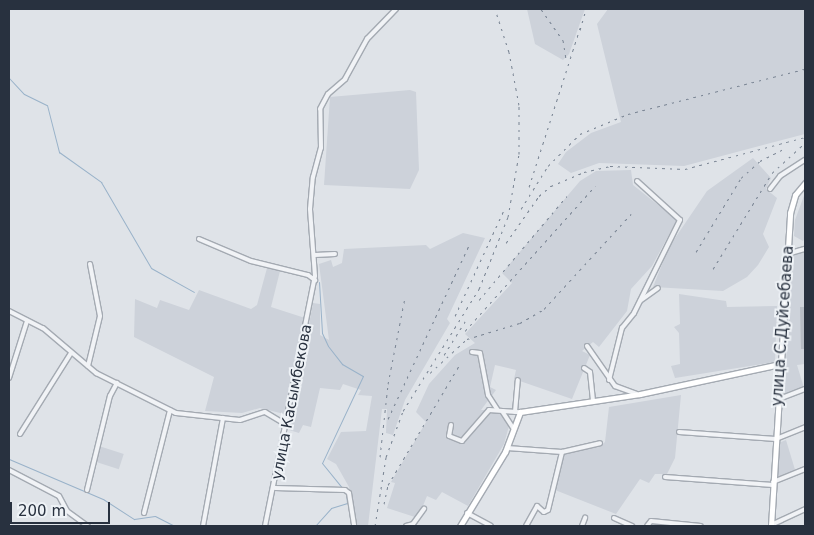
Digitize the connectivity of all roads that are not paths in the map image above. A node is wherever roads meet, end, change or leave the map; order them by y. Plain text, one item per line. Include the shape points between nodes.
1 (396, 9) edge
2 (805, 160) edge
3 (637, 181) dead end
4 (805, 183) edge
5 (770, 189) dead end
6 (199, 239) dead end
7 (805, 249) edge
8 (335, 254) dead end
9 (787, 254) junction
10 (315, 255) junction
11 (90, 264) dead end
12 (315, 278) junction
13 (658, 288) dead end
14 (640, 302) junction
15 (9, 311) edge
16 (27, 321) junction
17 (587, 346) dead end
18 (472, 352) dead end
19 (71, 353) junction
20 (780, 364) junction
21 (88, 366) junction
22 (584, 368) dead end
23 (9, 375) edge
24 (518, 380) dead end
25 (609, 380) junction
26 (117, 383) junction
27 (805, 389) edge
28 (640, 394) junction
29 (779, 399) junction
30 (593, 400) junction
31 (499, 409) junction
32 (170, 410) junction
33 (517, 412) junction
34 (223, 418) junction
35 (287, 425) junction
36 (450, 425) dead end
37 (805, 427) edge
38 (512, 428) junction
39 (678, 432) dead end
40 (20, 434) dead end
41 (776, 438) junction
42 (600, 443) dead end
43 (504, 450) junction
44 (562, 452) junction
45 (805, 469) edge
46 (9, 470) edge
47 (665, 477) dead end
48 (773, 484) junction
49 (275, 488) junction
50 (87, 490) dead end
51 (424, 509) dead end
52 (805, 510) edge
53 (144, 513) dead end
54 (467, 513) junction
55 (585, 518) dead end
56 (614, 518) dead end
57 (415, 522) junction
58 (648, 524) edge
59 (88, 526) edge
60 (203, 526) edge
61 (265, 526) edge
62 (354, 526) edge
63 (406, 526) edge
64 (419, 526) edge
65 (460, 526) edge
66 (491, 526) edge
67 (526, 526) edge
68 (582, 526) edge
69 (632, 526) edge
70 (702, 526) edge
71 (771, 526) edge

1 - 10 street, улица Касымбекова via 367,39 345,79 323,101 321,148 311,191
2 - 5 street via 784,172
3 - 14 street via 680,220
4 - 9 street, улица С.Дуйсебаева via 797,191 790,213
6 - 12 street via 251,261
7 - 9 street
8 - 10 street
9 - 20 street, улица С.Дуйсебаева
10 - 12 street, улица Касымбекова
11 - 21 street via 100,316
12 - 35 street, улица Касымбекова
13 - 14 street
14 - 25 street via 622,328
15 - 16 street
16 - 19 street via 43,328
16 - 23 street
17 - 25 street
18 - 31 street via 480,353 488,395
19 - 21 street
19 - 40 street
20 - 28 street
20 - 29 street, улица С.Дуйсебаева
21 - 26 street
22 - 30 street via 590,372
24 - 33 street
25 - 28 street via 622,390
26 - 32 street
26 - 50 street via 110,396
27 - 29 street
28 - 30 street
29 - 41 street, улица С.Дуйсебаева
30 - 33 street
31 - 33 street
31 - 36 street via 486,412 462,441 450,436
31 - 38 street
32 - 34 street
32 - 53 street
33 - 38 street
34 - 35 street via 240,420 265,412
34 - 60 street
35 - 49 street, улица Касымбекова
37 - 41 street
38 - 43 street
39 - 41 street
41 - 48 street, улица С.Дуйсебаева
42 - 44 street
43 - 44 street
43 - 54 street
44 - 67 street via 548,510 544,512 537,506
45 - 48 street
46 - 59 street via 59,496 67,511
47 - 48 street
48 - 71 street, улица С.Дуйсебаева
49 - 61 street, улица Касымбекова
49 - 62 street via 345,490 349,492
51 - 57 street
52 - 71 street
54 - 65 street
54 - 66 street
55 - 68 street
56 - 69 street
57 - 63 street
57 - 64 street
58 - 70 street

